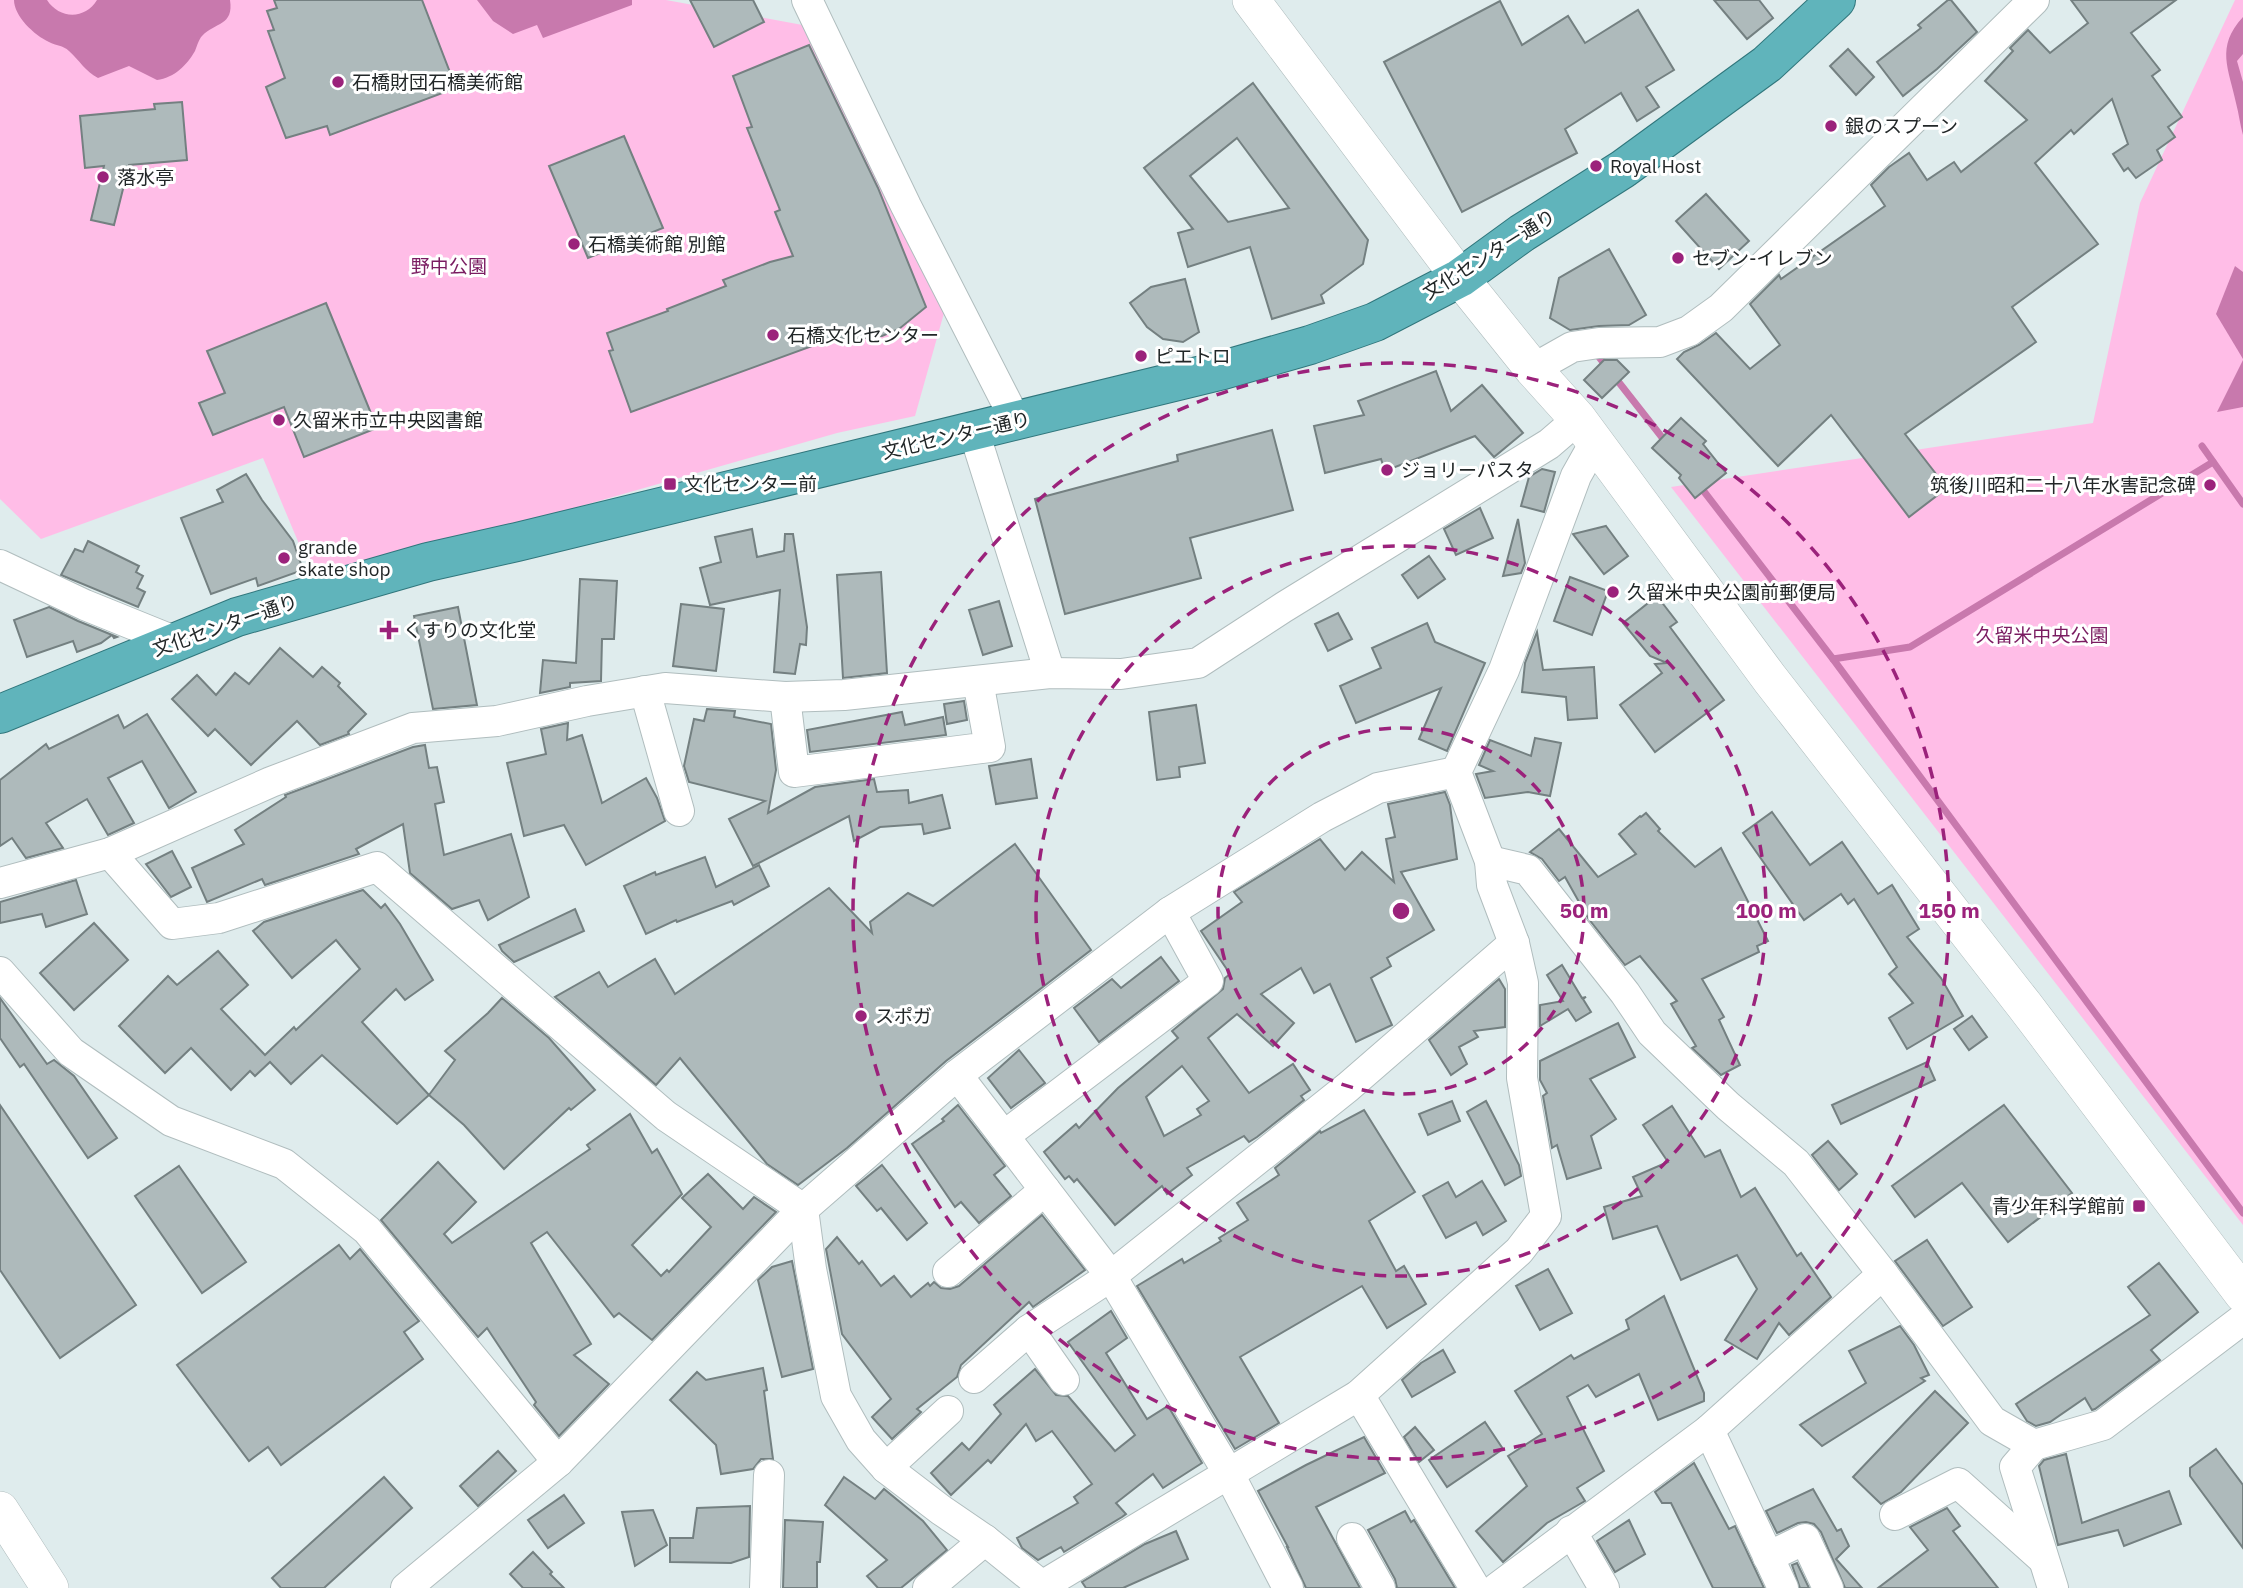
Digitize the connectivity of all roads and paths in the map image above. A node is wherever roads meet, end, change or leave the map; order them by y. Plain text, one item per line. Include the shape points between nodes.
1 (807, 0) edge
2 (1251, 0) edge
3 (1836, 0) edge
4 (2034, 0) edge
5 (1460, 278) junction
6 (1533, 369) junction
7 (1016, 421) junction
8 (1586, 431) junction
9 (974, 432) junction
10 (0, 565) edge
11 (174, 641) junction
12 (1050, 673) junction
13 (978, 681) junction
14 (645, 691) junction
15 (785, 697) junction
16 (0, 714) edge
17 (1456, 772) junction
18 (679, 811) dead end
19 (110, 853) junction
20 (1490, 861) junction
21 (0, 883) edge
22 (1170, 912) junction
23 (1514, 943) junction
24 (0, 972) edge
25 (957, 1075) junction
26 (1004, 1136) junction
27 (1045, 1190) junction
28 (803, 1209) junction
29 (948, 1272) dead end
30 (1884, 1275) junction
31 (1111, 1276) junction
32 (2243, 1294) edge
33 (2243, 1319) edge
34 (1029, 1330) junction
35 (974, 1378) dead end
36 (1064, 1380) dead end
37 (1359, 1395) junction
38 (948, 1411) dead end
39 (1709, 1430) junction
40 (2034, 1445) junction
41 (558, 1462) junction
42 (886, 1468) junction
43 (1228, 1474) junction
44 (769, 1475) dead end
45 (0, 1510) edge
46 (1895, 1515) dead end
47 (1571, 1531) junction
48 (1352, 1538) dead end
49 (985, 1540) junction
50 (1768, 1557) junction
51 (2043, 1559) junction
52 (1042, 1587) edge
53 (50, 1588) edge
54 (406, 1588) edge
55 (765, 1588) edge
56 (928, 1588) edge
57 (1288, 1588) edge
58 (1380, 1588) edge
59 (1475, 1588) edge
60 (1498, 1588) edge
61 (1604, 1588) edge
62 (1783, 1588) edge
63 (1828, 1588) edge
64 (2053, 1588) edge

1 - 7 street
2 - 5 street
3 - 5 highway, 文化センター通り via 1767,64 1623,169
4 - 6 street via 1721,308 1689,331 1660,342 1572,347
5 - 6 street
5 - 7 highway, 文化センター通り via 1375,322 1310,345
6 - 8 street
7 - 9 highway, 文化センター通り
8 - 12 street via 1549,444 1198,663 1121,674
8 - 17 street via 1576,476 1504,670
8 - 32 street via 1769,679
9 - 11 highway, 文化センター通り via 428,562 237,617
9 - 12 street
10 - 11 street
11 - 16 highway, 文化センター通り
12 - 13 street
13 - 15 street
13 - 15 street via 990,747 794,772
14 - 15 street via 665,688
14 - 18 street
14 - 19 street via 497,721 413,728 271,782
17 - 20 street
17 - 22 street via 1378,788 1322,817
19 - 21 street
19 - 28 street via 172,924 219,918 377,867 666,1116
20 - 23 street via 1492,885
20 - 30 street via 1528,870 1652,1033 1796,1163
22 - 25 street
22 - 26 street via 1208,981
23 - 31 street via 1348,1087
23 - 37 street via 1522,983 1522,1078 1546,1216 1519,1251
24 - 41 street via 71,1052 171,1121 284,1164 368,1230
25 - 26 street
25 - 28 street
26 - 27 street
27 - 29 street
27 - 31 street
28 - 41 street
28 - 42 street via 836,1396 861,1440
30 - 39 street
30 - 40 street via 1992,1421
31 - 34 street
31 - 43 street
33 - 40 street via 2103,1425
34 - 35 street
34 - 36 street
37 - 43 street
37 - 59 street
38 - 42 street
39 - 47 street
39 - 50 street
40 - 51 street via 2015,1467
41 - 54 street
42 - 49 street
43 - 52 street
43 - 57 street
44 - 55 street
45 - 53 street
46 - 51 street via 1958,1483
47 - 60 street
47 - 61 street
48 - 58 street
49 - 52 street
49 - 56 street
50 - 62 street
50 - 63 street via 1805,1539
51 - 64 street

